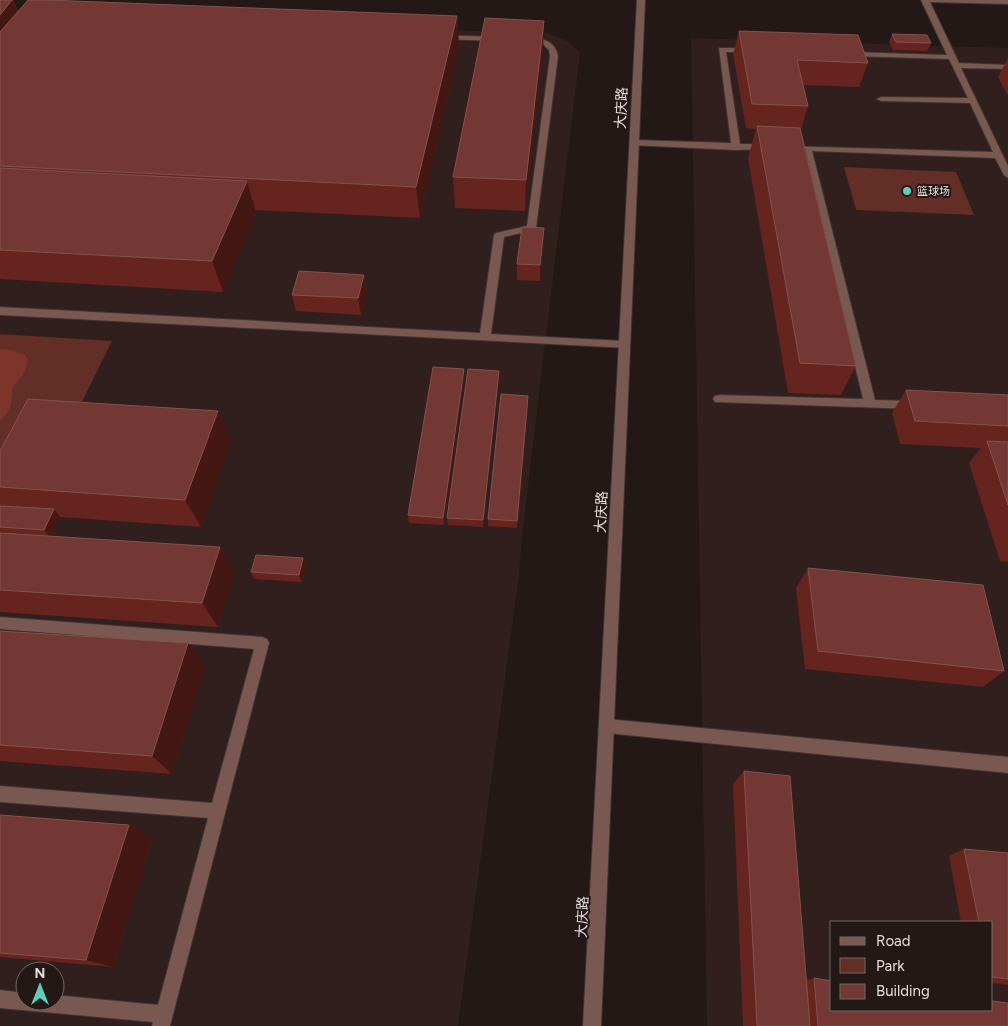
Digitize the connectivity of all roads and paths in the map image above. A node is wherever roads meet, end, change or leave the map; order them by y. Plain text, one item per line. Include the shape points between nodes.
1 (641, 0) edge
2 (927, 0) edge
3 (1008, 2) edge
4 (433, 37) edge
5 (503, 39) edge
6 (513, 39) edge
7 (760, 51) edge
8 (837, 53) edge
9 (952, 57) junction
10 (956, 65) junction
11 (1008, 67) edge
12 (881, 99) dead end
13 (973, 101) junction
14 (634, 143) junction
15 (736, 147) junction
16 (807, 148) junction
17 (998, 154) junction
18 (1008, 174) edge
19 (0, 311) edge
20 (484, 337) junction
21 (624, 345) junction
22 (719, 399) dead end
23 (870, 404) junction
24 (929, 406) edge
25 (0, 623) edge
26 (607, 726) junction
27 (1008, 765) edge
28 (0, 794) edge
29 (218, 812) junction
30 (0, 999) edge
31 (163, 1020) edge
32 (592, 1026) edge

1 - 14 street, 大庆路
2 - 3 street
2 - 9 street
4 - 5 street
6 - 20 street via 545,42 553,49 554,56 531,228 499,235
7 - 15 street via 722,50
8 - 9 street
9 - 10 street
10 - 11 street
10 - 13 street
12 - 13 street
13 - 17 street via 997,143
14 - 15 street
14 - 21 street, 大庆路
15 - 16 street
16 - 17 street
16 - 23 street
17 - 18 street
19 - 20 street
20 - 21 street
21 - 26 street, 大庆路
22 - 23 street
23 - 24 street
25 - 29 street via 262,642
26 - 27 street
26 - 32 street, 大庆路
28 - 29 street
29 - 31 street
30 - 31 street

